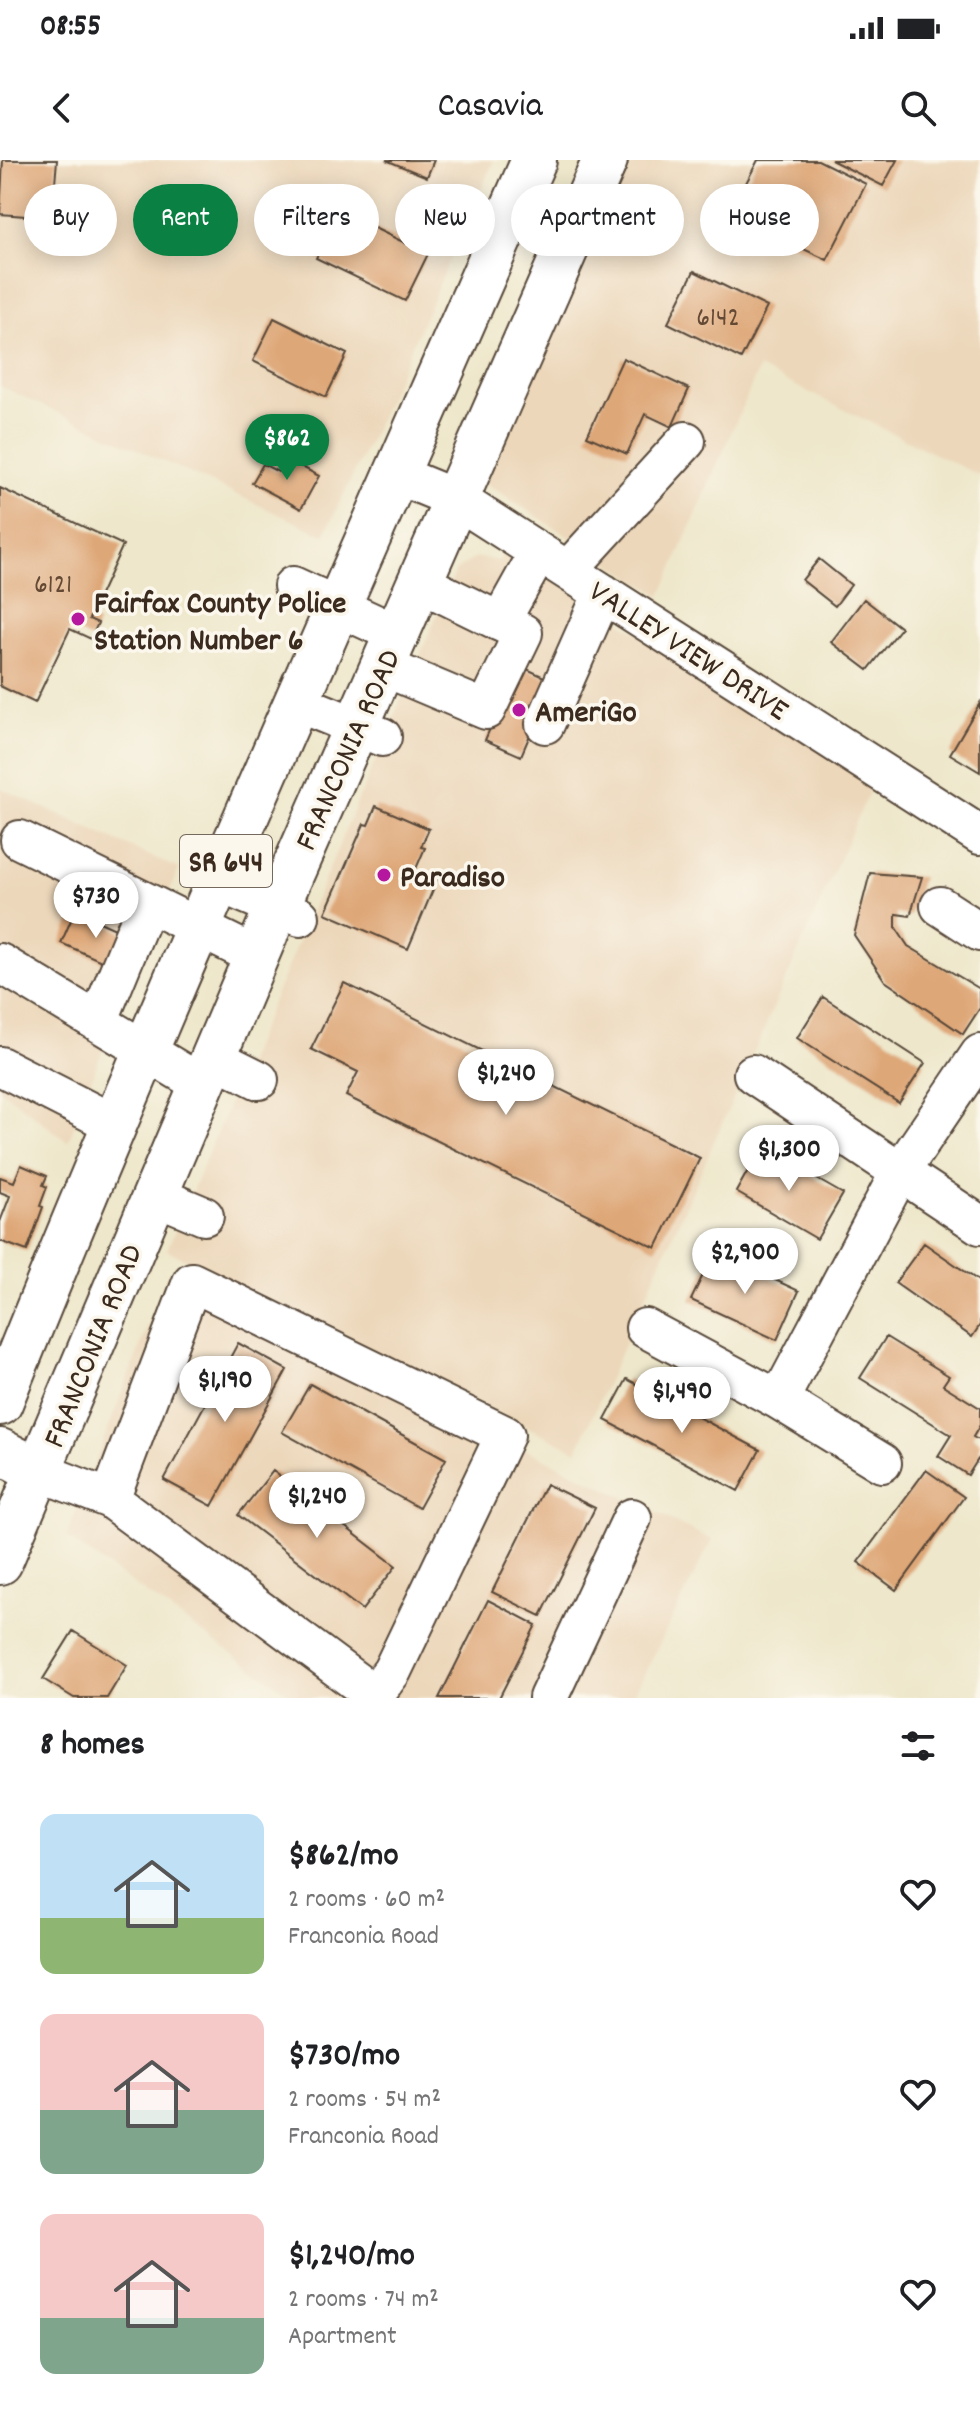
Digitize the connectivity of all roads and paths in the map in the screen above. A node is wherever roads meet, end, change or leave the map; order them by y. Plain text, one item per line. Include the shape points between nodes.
1 (534, 160) edge
2 (605, 160) edge
3 (686, 441) dead end
4 (395, 474) junction
5 (456, 499) junction
6 (554, 561) junction
7 (419, 582) junction
8 (293, 586) dead end
9 (603, 593) junction
10 (337, 607) junction
11 (500, 622) junction
12 (390, 650) junction
13 (296, 702) junction
14 (545, 724) dead end
15 (369, 732) junction
16 (980, 835) edge
17 (20, 840) dead end
18 (217, 882) junction
19 (147, 903) junction
20 (940, 906) dead end
21 (288, 912) junction
22 (198, 928) junction
23 (980, 932) edge
24 (256, 956) junction
25 (0, 963) edge
26 (98, 1022) junction
27 (145, 1050) junction
28 (980, 1054) edge
29 (0, 1066) edge
30 (207, 1070) junction
31 (753, 1074) dead end
32 (259, 1080) dead end
33 (114, 1124) junction
34 (900, 1172) junction
35 (154, 1195) junction
36 (204, 1216) dead end
37 (980, 1225) edge
38 (645, 1328) dead end
39 (779, 1400) junction
40 (0, 1403) edge
41 (0, 1451) edge
42 (882, 1463) dead end
43 (20, 1473) edge
44 (110, 1499) junction
45 (632, 1518) dead end
46 (0, 1562) edge
47 (376, 1696) edge
48 (548, 1698) edge

1 - 4 main road, FRANCONIA ROAD / SR 644
2 - 5 main road, FRANCONIA ROAD / SR 644
3 - 6 street
4 - 5 street, VALLEY VIEW DRIVE
4 - 10 main road, FRANCONIA ROAD / SR 644
5 - 6 street, VALLEY VIEW DRIVE
5 - 7 main road, FRANCONIA ROAD / SR 644
6 - 9 street, VALLEY VIEW DRIVE
6 - 11 street
7 - 11 street
7 - 12 main road, FRANCONIA ROAD / SR 644
8 - 10 street
9 - 14 street
9 - 16 street, VALLEY VIEW DRIVE
10 - 12 street
10 - 13 main road, FRANCONIA ROAD / SR 644
11 - 12 street via 523,633 486,710
12 - 15 main road, FRANCONIA ROAD / SR 644
13 - 15 street
13 - 18 main road, FRANCONIA ROAD / SR 644
15 - 21 main road, FRANCONIA ROAD / SR 644
17 - 19 street
18 - 21 street
18 - 22 main road, FRANCONIA ROAD / SR 644
19 - 22 street
19 - 26 street
20 - 23 street
21 - 24 main road, FRANCONIA ROAD / SR 644
22 - 24 street
22 - 27 main road, FRANCONIA ROAD / SR 644
24 - 30 main road, FRANCONIA ROAD / SR 644
25 - 26 street
26 - 27 street
27 - 30 street
27 - 33 main road, FRANCONIA ROAD / SR 644
28 - 34 street
29 - 33 street
30 - 32 street
30 - 35 main road, FRANCONIA ROAD / SR 644
31 - 34 street
33 - 40 main road, FRANCONIA ROAD / SR 644
34 - 37 street
34 - 39 street
35 - 36 street
35 - 43 main road, FRANCONIA ROAD / SR 644
38 - 39 street
39 - 42 street
41 - 43 main road
43 - 44 street
43 - 46 main road, FRANCONIA ROAD / SR 644
44 - 47 street
44 - 47 street via 192,1282 505,1435
45 - 48 street

